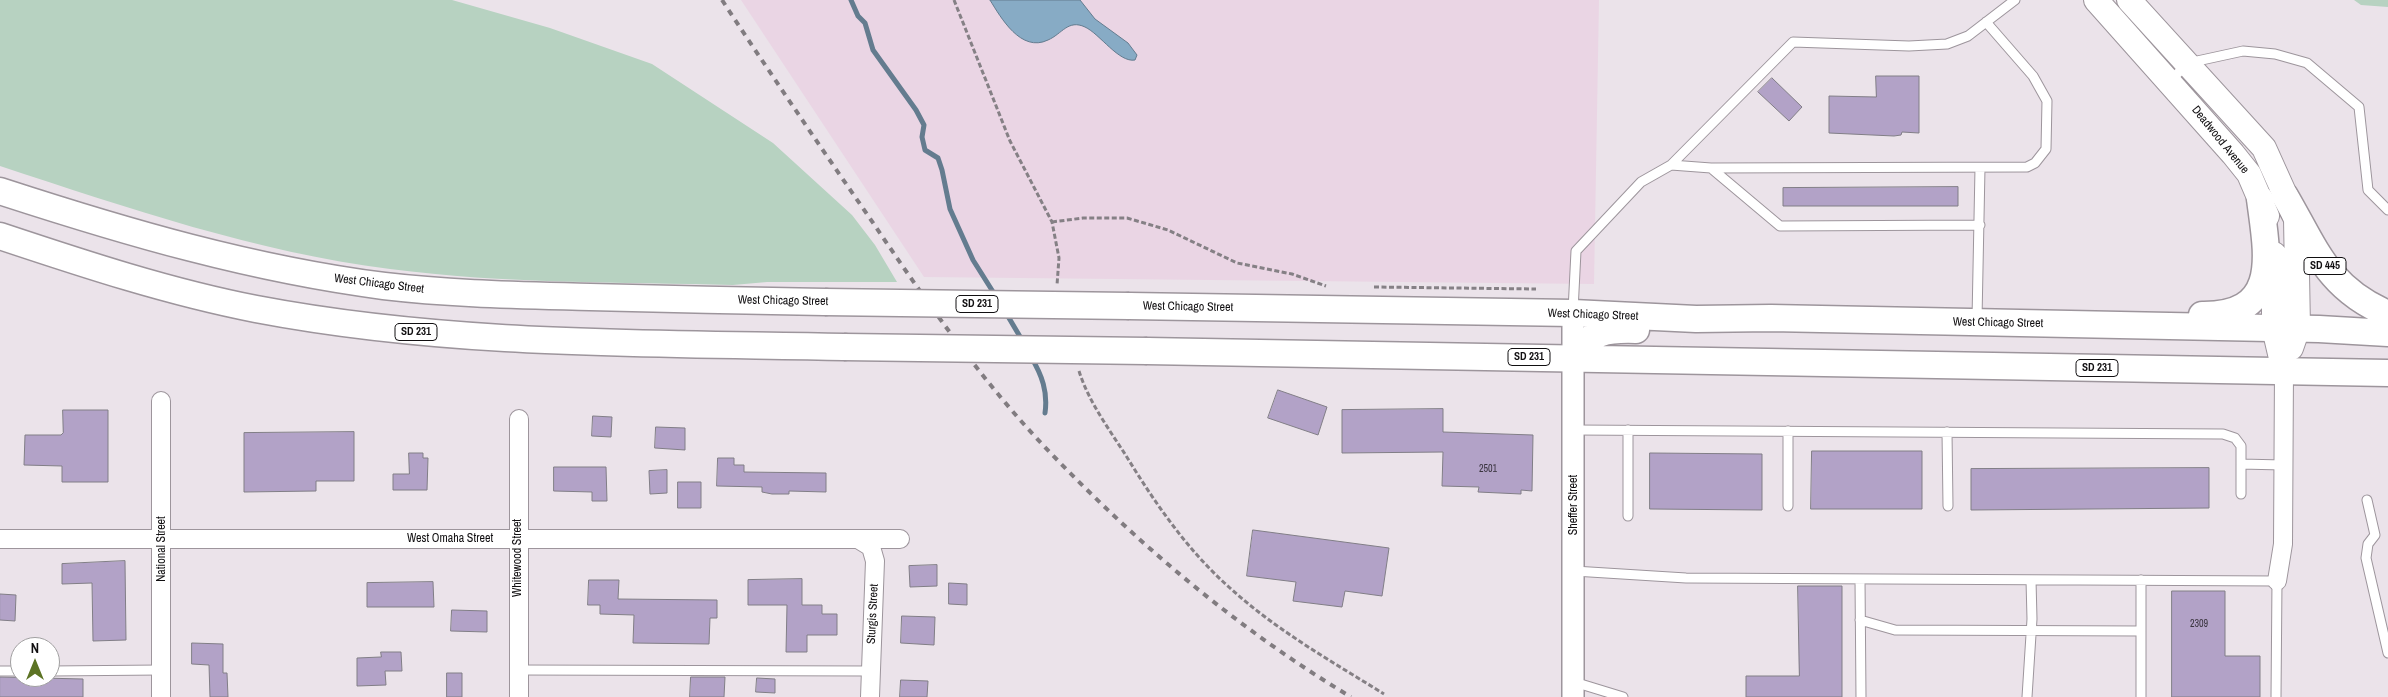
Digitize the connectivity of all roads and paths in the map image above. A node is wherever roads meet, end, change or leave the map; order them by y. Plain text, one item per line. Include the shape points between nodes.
1 (954, 0) edge
2 (2015, 0) edge
3 (2096, 0) edge
4 (2129, 0) edge
5 (1986, 22) junction
6 (2188, 63) junction
7 (2170, 81) junction
8 (1671, 166) junction
9 (1711, 168) junction
10 (1980, 168) junction
11 (0, 191) edge
12 (2273, 197) junction
13 (0, 205) edge
14 (2388, 210) edge
15 (91, 220) junction
16 (1052, 222) junction
17 (1980, 225) junction
18 (0, 236) edge
19 (1058, 286) dead end
20 (1368, 287) dead end
21 (1332, 288) dead end
22 (1540, 290) dead end
23 (1573, 314) junction
24 (2388, 314) edge
25 (1977, 317) junction
26 (1771, 318) junction
27 (1696, 319) junction
28 (2286, 328) junction
29 (2388, 332) edge
30 (1573, 358) junction
31 (2388, 359) edge
32 (1078, 367) dead end
33 (2284, 371) junction
34 (2388, 373) edge
35 (161, 401) dead end
36 (519, 419) dead end
37 (1574, 430) junction
38 (1628, 430) junction
39 (1788, 431) junction
40 (1947, 432) junction
41 (2241, 464) junction
42 (2283, 465) junction
43 (2242, 494) dead end
44 (2367, 500) dead end
45 (1788, 506) dead end
46 (1948, 506) dead end
47 (1628, 516) dead end
48 (0, 538) edge
49 (162, 539) junction
50 (858, 539) junction
51 (900, 539) dead end
52 (518, 540) junction
53 (1574, 572) junction
54 (1860, 579) junction
55 (2031, 580) junction
56 (2141, 580) junction
57 (2277, 581) junction
58 (1860, 620) junction
59 (2031, 631) junction
60 (2141, 631) junction
61 (2388, 653) edge
62 (161, 670) junction
63 (518, 670) junction
64 (60, 671) edge
65 (870, 671) junction
66 (1573, 690) edge
67 (1384, 694) dead end
68 (161, 697) edge
69 (518, 697) edge
70 (870, 697) edge
71 (1623, 697) edge
72 (1861, 697) edge
73 (2026, 697) edge
74 (2141, 697) edge
75 (2276, 697) edge

1 - 16 path via 1010,141
2 - 5 lane
3 - 7 main road, Deadwood Avenue / SD 445
4 - 6 main road, Deadwood Avenue / SD 445
5 - 8 lane via 1968,36 1947,44 1793,42
5 - 10 lane via 2043,91 2047,101 2047,140 2042,157 2027,167
6 - 7 lane
6 - 12 main road, Deadwood Avenue / SD 445 via 2264,148
6 - 14 lane via 2242,51 2274,54 2307,63 2360,106 2368,190
7 - 12 main road, Deadwood Avenue / SD 445 via 2249,174
8 - 9 lane
8 - 23 lane via 1641,182 1576,251
9 - 10 lane
9 - 17 lane via 1780,226
10 - 17 lane
11 - 15 main road, West Chicago Street / SD 231
12 - 24 main road, SD 445 via 2332,276 2350,292
12 - 25 main road via 2264,283 2251,300 2236,310 2213,315
12 - 28 main road, Deadwood Avenue / SD 445 via 2296,219 2298,238
13 - 15 main road
15 - 23 main road, West Chicago Street / SD 231, bridge via 212,254 277,268 384,286 485,294
16 - 19 path via 1059,258
16 - 21 path via 1127,218 1168,230 1237,263 1292,274
17 - 25 lane
18 - 30 main road, SD 231, bridge via 194,295 255,309 375,327 489,338
20 - 22 path
23 - 27 main road, West Chicago Street / SD 231
23 - 30 street, Sheffer Street
25 - 26 main road, West Chicago Street / SD 231
25 - 27 main road via 1804,309
25 - 28 main road, West Chicago Street / SD 231
26 - 27 main road, West Chicago Street / SD 231
26 - 30 main road via 1696,331 1611,329 1593,336 1580,346
28 - 29 main road, West Chicago Street / SD 231
28 - 33 main road, Deadwood Avenue / SD 445
30 - 33 main road, SD 231
30 - 37 street, Sheffer Street
31 - 33 main road via 2331,357 2309,360
32 - 67 path via 1104,421 1157,506 1185,542 1230,588 1269,620
33 - 34 main road, SD 231
33 - 42 street, Deadwood Avenue
35 - 49 street, National Street
36 - 52 street, Whitewood Street
37 - 38 lane
37 - 53 street, Sheffer Street
38 - 39 lane
38 - 47 lane
39 - 40 lane
39 - 45 lane
40 - 41 lane via 2223,434 2235,438 2241,446
40 - 46 lane
41 - 42 lane
41 - 43 lane
42 - 57 street, Deadwood Avenue via 2283,544
44 - 61 lane via 2375,536 2368,544 2366,558
48 - 49 street, West Omaha Street
49 - 52 street, West Omaha Street
49 - 62 street, National Street
50 - 51 street, West Omaha Street
50 - 52 street, West Omaha Street
50 - 65 street, Sturgis Street via 871,547 876,561
52 - 63 street, Whitewood Street
53 - 54 lane via 1686,578
53 - 66 street, Sheffer Street
54 - 55 lane
54 - 58 lane
55 - 56 lane
55 - 59 lane
56 - 57 lane
56 - 60 lane
57 - 75 lane
58 - 59 lane via 1895,630
58 - 72 lane
59 - 60 lane
59 - 73 lane
60 - 74 lane
62 - 64 lane
62 - 68 street, National Street
63 - 65 lane
63 - 69 street, Whitewood Street
65 - 70 street, Sturgis Street
66 - 71 lane

